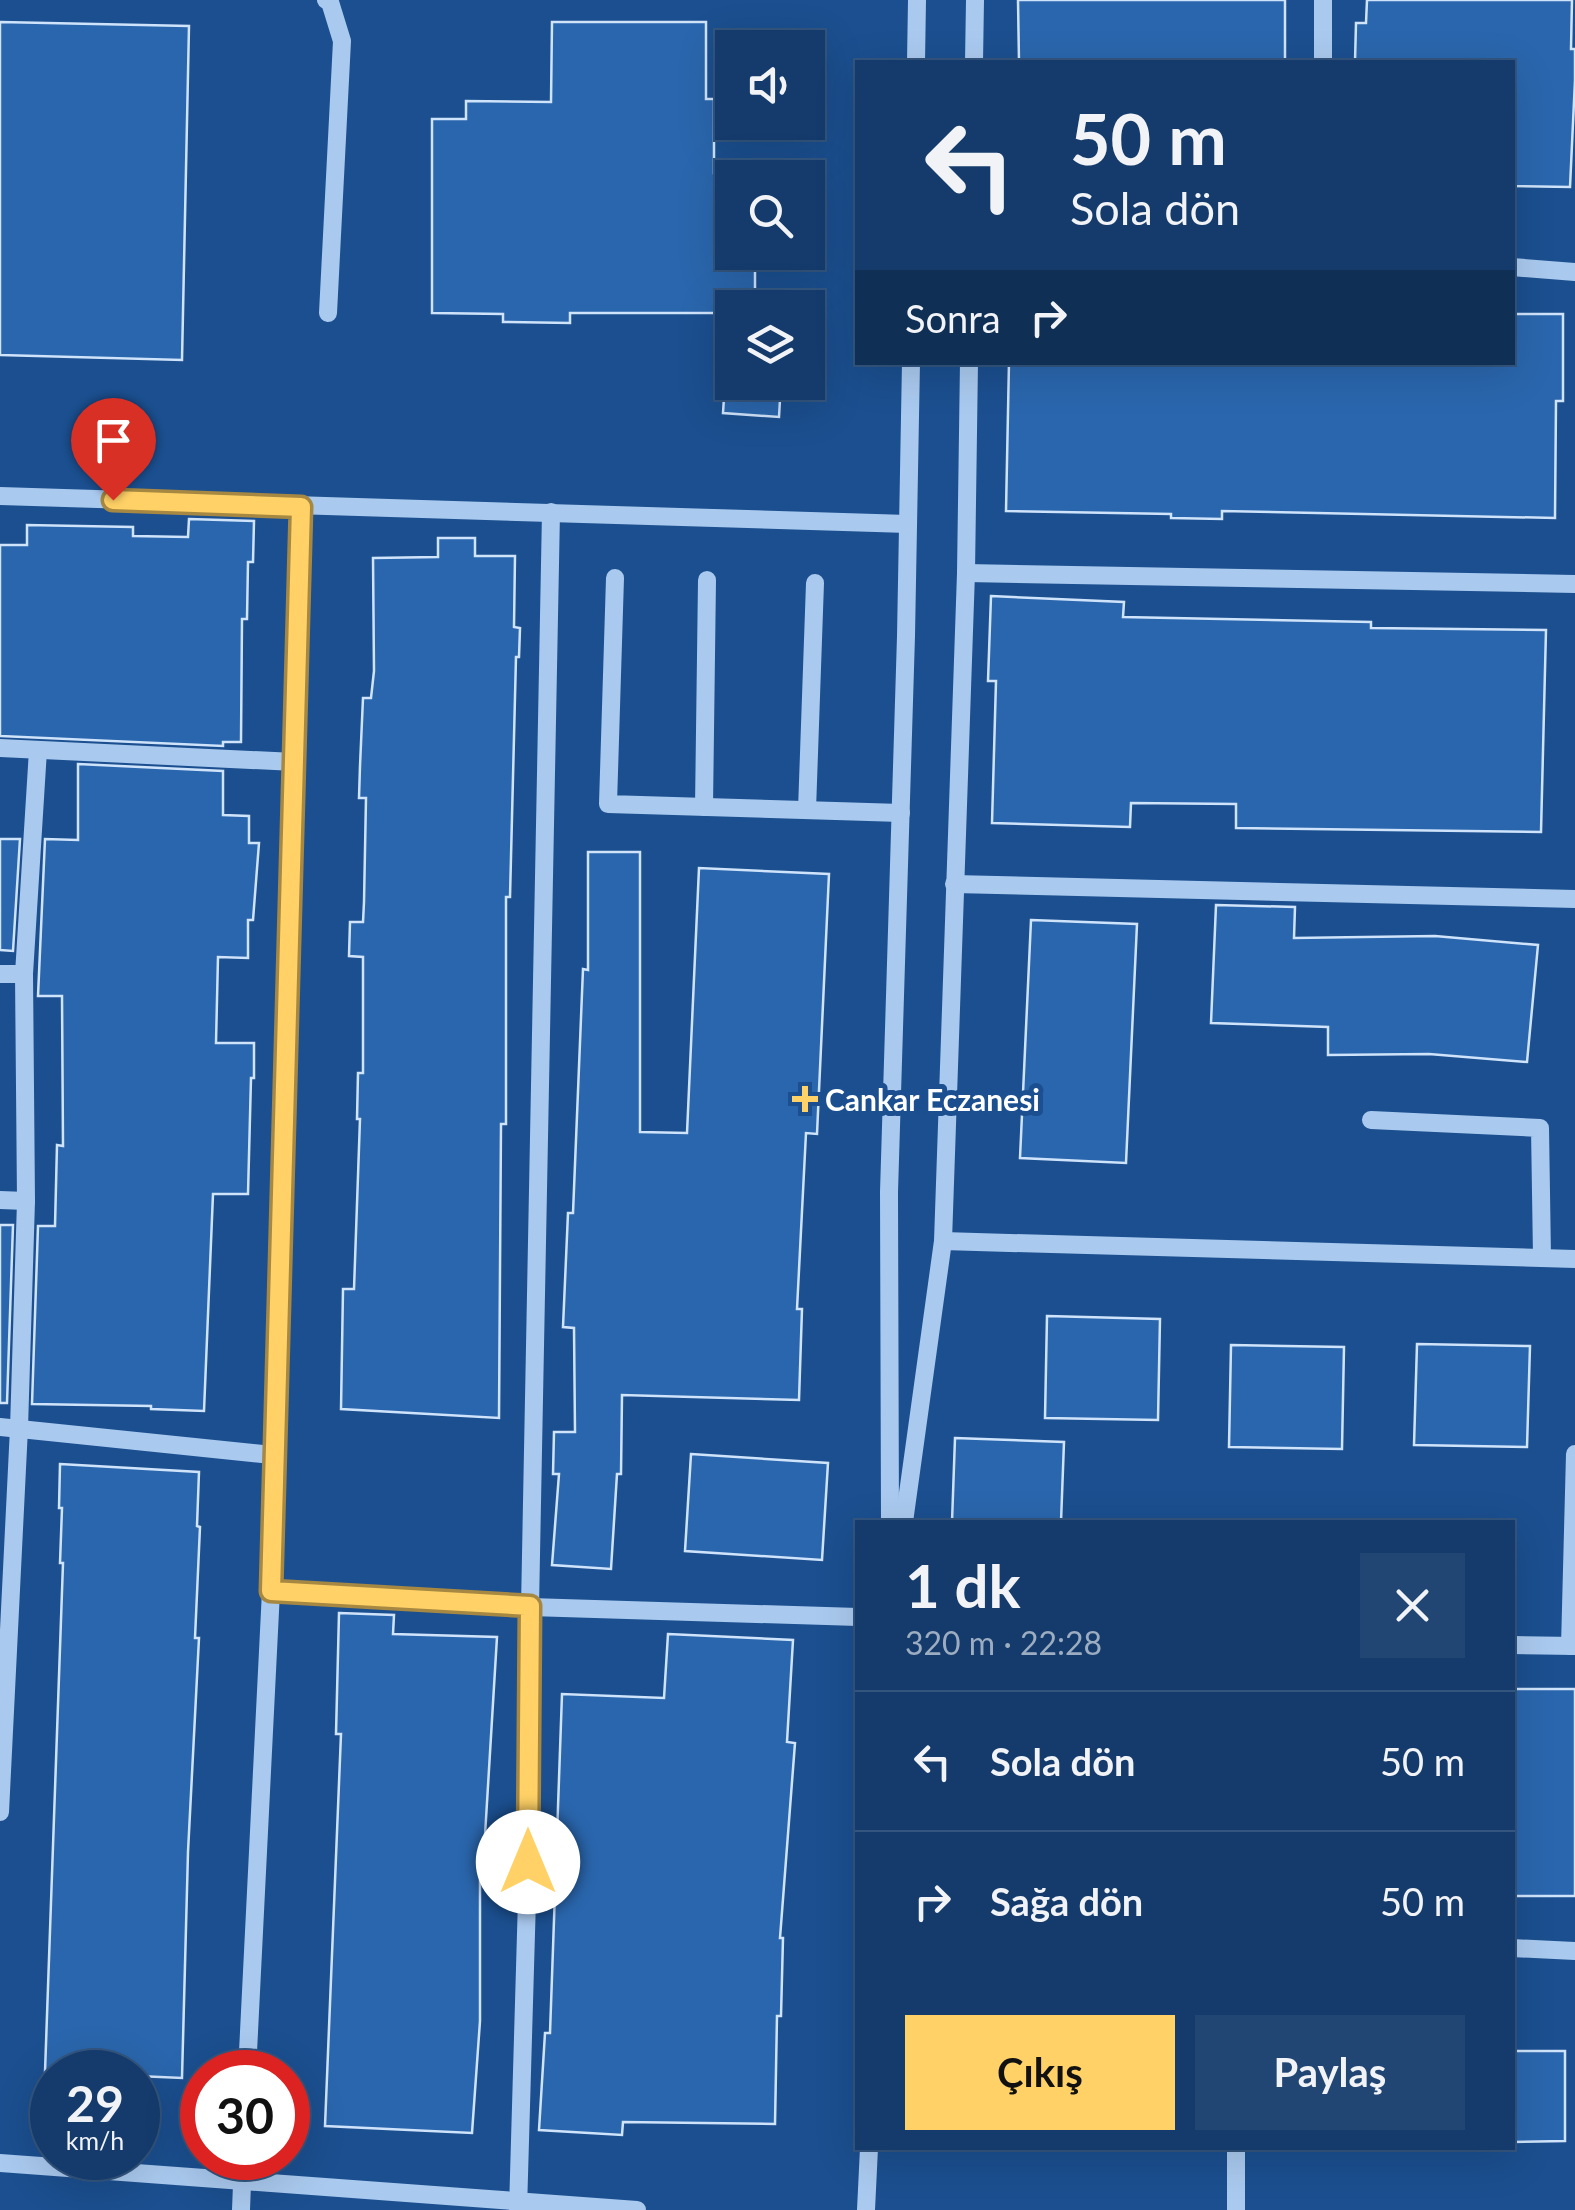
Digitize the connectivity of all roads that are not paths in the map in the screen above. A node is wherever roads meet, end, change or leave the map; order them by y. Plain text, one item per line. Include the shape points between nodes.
1 (326, 0) edge
2 (917, 0) edge
3 (975, 0) edge
4 (1324, 0) edge
5 (916, 60) edge
6 (974, 60) edge
7 (1323, 60) edge
8 (1515, 267) edge
9 (1575, 272) edge
10 (328, 314) dead end
11 (911, 365) edge
12 (969, 365) edge
13 (0, 496) edge
14 (301, 507) junction
15 (551, 512) junction
16 (908, 524) junction
17 (966, 573) junction
18 (615, 578) dead end
19 (707, 580) dead end
20 (815, 584) dead end
21 (1575, 584) edge
22 (0, 748) edge
23 (38, 750) junction
24 (295, 762) junction
25 (704, 807) junction
26 (807, 810) junction
27 (901, 813) junction
28 (954, 884) junction
29 (1575, 899) edge
30 (0, 974) edge
31 (24, 974) junction
32 (1371, 1120) dead end
33 (0, 1200) edge
34 (26, 1201) junction
35 (943, 1241) junction
36 (1542, 1258) junction
37 (1575, 1259) edge
38 (0, 1427) edge
39 (20, 1428) junction
40 (1575, 1454) edge
41 (272, 1456) junction
42 (890, 1520) edge
43 (904, 1520) edge
44 (271, 1591) junction
45 (530, 1606) junction
46 (855, 1618) edge
47 (1515, 1644) edge
48 (1572, 1646) edge
49 (3, 1665) edge
50 (0, 1812) edge
51 (1515, 1948) edge
52 (1575, 1951) edge
53 (248, 2050) edge
54 (869, 2150) edge
55 (1236, 2150) edge
56 (0, 2163) edge
57 (180, 2176) edge
58 (242, 2180) joint
59 (518, 2206) edge
60 (241, 2210) edge
61 (636, 2210) edge
62 (866, 2210) edge
63 (1236, 2210) edge

1 - 10 street via 342,41
2 - 5 street
3 - 6 street
4 - 7 street
8 - 9 street
11 - 16 street
12 - 17 street
13 - 14 street
14 - 15 street
14 - 24 street
15 - 16 street
15 - 45 street
16 - 27 street
17 - 21 street
17 - 28 street
18 - 25 street via 608,804
19 - 25 street
20 - 26 street
22 - 23 street
23 - 24 street
23 - 31 street
24 - 41 street
25 - 26 street
26 - 27 street
27 - 42 street via 889,1192
28 - 29 street
28 - 35 street
30 - 31 street
31 - 34 street
32 - 36 street via 1540,1128
33 - 34 street
34 - 39 street
35 - 36 street
35 - 43 street
36 - 37 street
38 - 39 street
39 - 41 street
39 - 49 street
40 - 48 street
41 - 44 street
44 - 45 street
44 - 53 street
45 - 46 street
45 - 59 street
47 - 48 street
49 - 50 street
51 - 52 street
54 - 62 street
55 - 63 street
56 - 57 street
58 - 59 street
58 - 60 street
59 - 61 street

